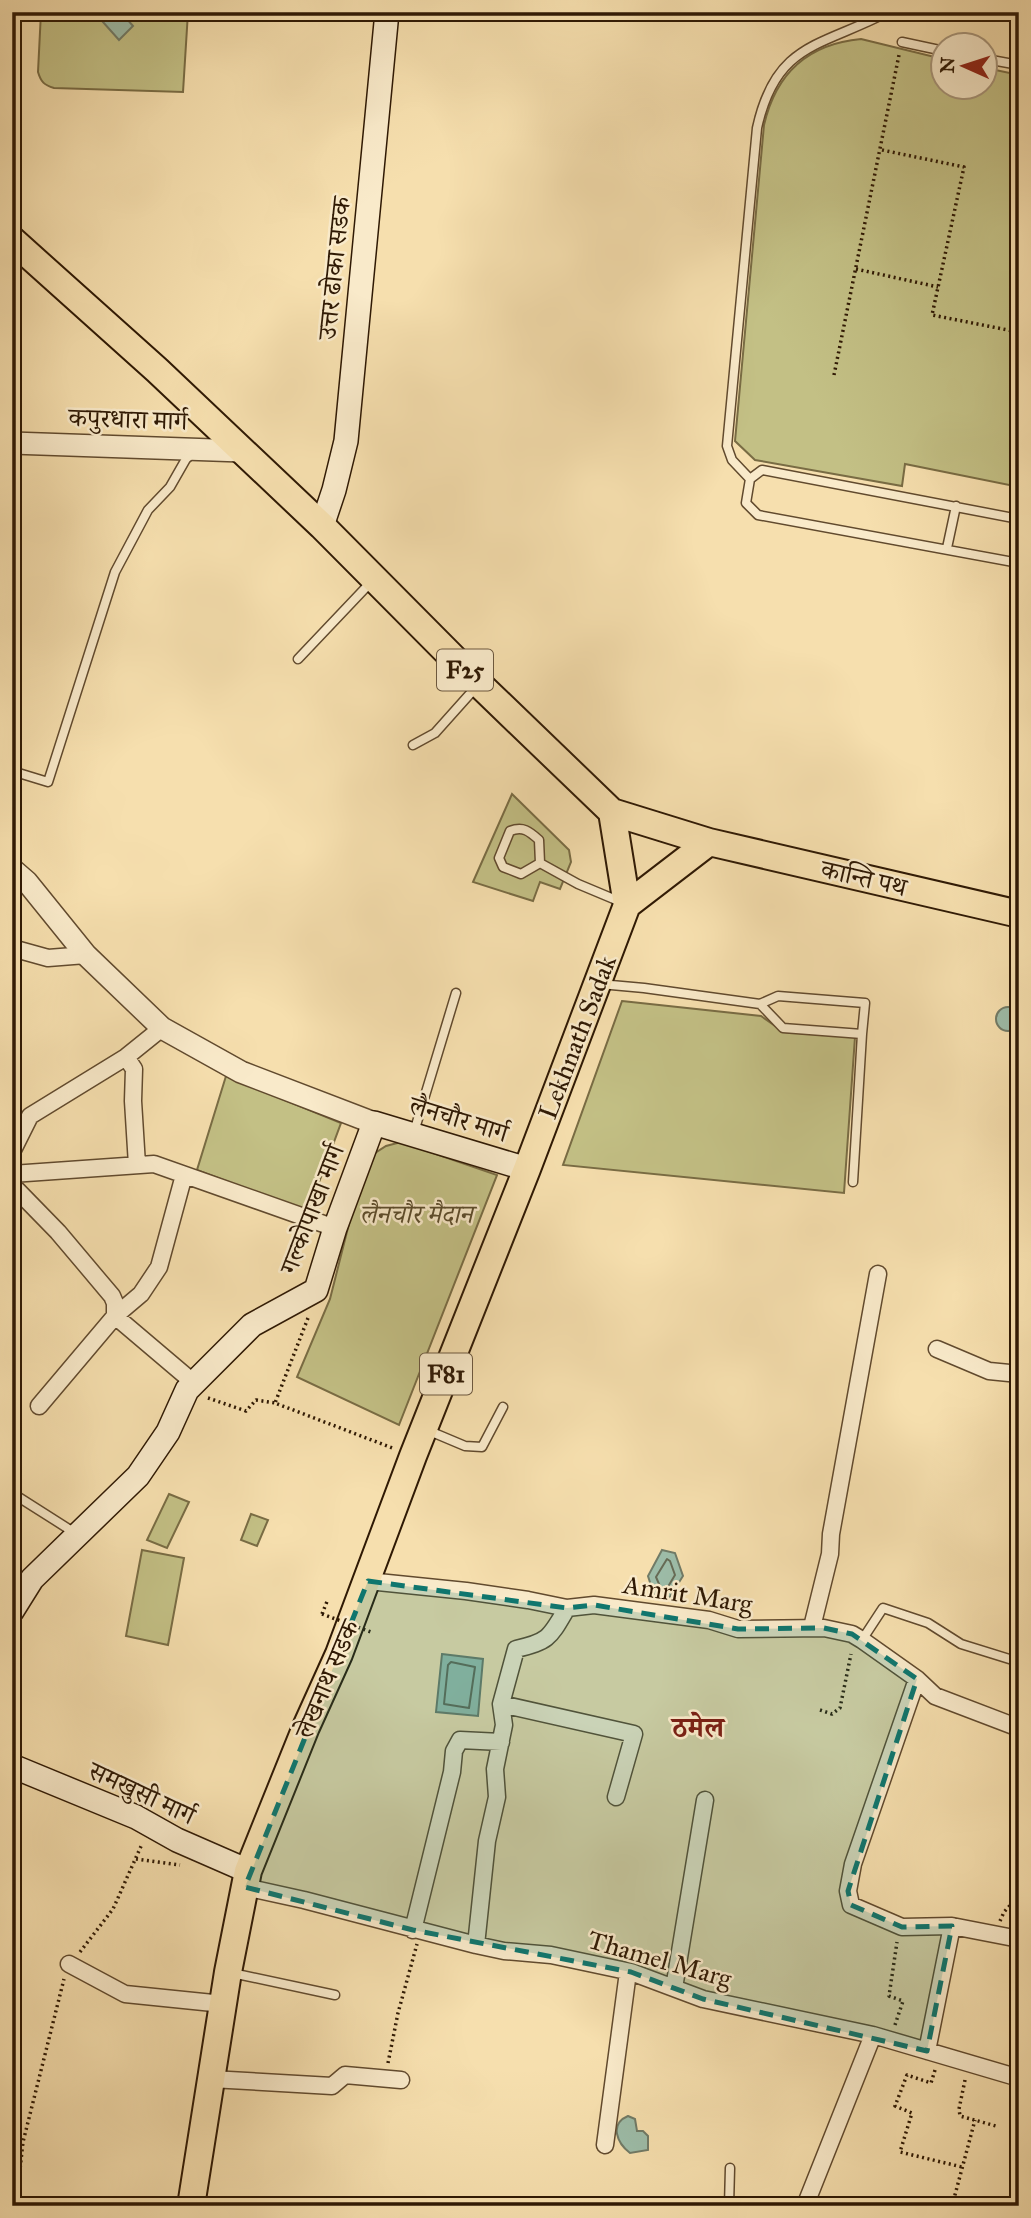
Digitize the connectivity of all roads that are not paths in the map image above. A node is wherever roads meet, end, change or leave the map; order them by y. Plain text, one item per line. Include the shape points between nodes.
1 (387, 12) edge
2 (888, 12) edge
3 (902, 42) road end
4 (930, 48) edge
5 (1000, 62) edge
6 (1019, 65) edge
7 (12, 240) edge
8 (12, 443) edge
9 (197, 450) junction
10 (242, 451) junction
11 (750, 479) junction
12 (956, 506) junction
13 (1019, 519) edge
14 (322, 526) junction
15 (947, 548) junction
16 (1019, 563) edge
17 (374, 579) junction
18 (298, 659) dead end
19 (479, 684) junction
20 (413, 745) dead end
21 (12, 771) edge
22 (612, 811) junction
23 (709, 842) junction
24 (540, 863) junction
25 (12, 869) edge
26 (627, 905) junction
27 (1019, 914) edge
28 (12, 948) edge
29 (86, 955) junction
30 (597, 984) junction
31 (456, 993) dead end
32 (760, 1004) junction
33 (162, 1028) junction
34 (862, 1034) junction
35 (126, 1057) junction
36 (374, 1123) junction
37 (413, 1135) junction
38 (12, 1152) edge
39 (137, 1165) junction
40 (527, 1168) junction
41 (184, 1175) junction
42 (15, 1182) edge
43 (853, 1182) dead end
44 (335, 1228) junction
45 (878, 1274) dead end
46 (115, 1316) junction
47 (937, 1349) dead end
48 (1019, 1374) edge
49 (192, 1385) junction
50 (38, 1406) dead end
51 (503, 1407) dead end
52 (424, 1429) junction
53 (12, 1493) edge
54 (77, 1534) junction
55 (368, 1581) junction
56 (566, 1608) junction
57 (12, 1611) edge
58 (813, 1627) junction
59 (857, 1637) junction
60 (1019, 1662) edge
61 (917, 1679) junction
62 (501, 1704) junction
63 (1019, 1728) edge
64 (501, 1742) junction
65 (12, 1766) edge
66 (616, 1797) dead end
67 (705, 1800) dead end
68 (247, 1879) junction
69 (952, 1927) junction
70 (417, 1930) junction
71 (1019, 1939) edge
72 (476, 1945) junction
73 (69, 1964) road end
74 (228, 1972) junction
75 (628, 1972) junction
76 (674, 1987) junction
77 (335, 1995) dead end
78 (223, 2004) junction
79 (873, 2035) junction
80 (934, 2054) junction
81 (211, 2078) junction
82 (1019, 2078) edge
83 (393, 2079) road end
84 (605, 2145) dead end
85 (730, 2168) dead end
86 (191, 2206) edge
87 (729, 2206) edge
88 (805, 2206) edge

1 - 14 main road, उत्तर ढोका सडक via 346,441
2 - 11 lane via 789,61 775,77 761,110 727,446 732,460
3 - 4 lane
5 - 6 lane
7 - 10 main road, F25
8 - 9 street, कपुरधारा मार्ग
9 - 10 street, कपुरधारा मार्ग
9 - 21 lane via 148,510 115,572 48,782
10 - 14 main road, F25
11 - 12 lane via 762,470
11 - 15 lane via 746,503 758,515
12 - 13 lane
12 - 15 lane
14 - 17 main road, F25
15 - 16 lane
17 - 18 lane
17 - 19 main road, F25
19 - 20 lane via 435,733
19 - 22 main road, F25
22 - 23 main road, F25
22 - 26 main road, F81
23 - 26 main road
23 - 27 main road, कान्ति पथ
24 - 24 lane via 521,874 503,867 499,858 510,831 519,828 539,840
24 - 26 lane
25 - 29 street
26 - 30 main road, Lekhnath Sadak / F81
28 - 29 street via 48,958
29 - 33 street
30 - 32 lane
30 - 40 main road, Lekhnath Sadak / F81
31 - 37 lane
32 - 34 lane via 783,1028
32 - 34 lane via 778,996 865,1003
33 - 35 street
33 - 36 street via 241,1072
34 - 43 lane
35 - 38 street via 30,1116
35 - 39 street via 134,1069
36 - 37 main road, लैनचौर मार्ग
36 - 44 main road, गल्कोपाखा मार्ग
37 - 40 main road, लैनचौर मार्ग
39 - 41 street via 154,1164
39 - 42 street
40 - 52 main road, लेखनाथ सडक / F81
41 - 44 street
41 - 46 street via 159,1267 141,1294
42 - 46 street via 111,1296
44 - 49 main road, गल्कोपाखा मार्ग via 316,1290 251,1325
45 - 58 street
46 - 49 street
46 - 50 street
47 - 48 street via 989,1371
49 - 54 main road, गल्कोपाखा मार्ग via 138,1476
51 - 52 lane via 482,1447 465,1446
52 - 55 main road, लेखनाथ सडक / F81
53 - 54 lane
54 - 57 main road, गल्कोपाखा मार्ग via 32,1579
55 - 56 street, Amrit Marg via 478,1592
55 - 68 main road, लेखनाथ सडक / F81
56 - 58 street, Amrit Marg via 594,1605 709,1620 738,1629
56 - 62 street via 540,1644 516,1649
58 - 59 street, Amrit Marg
59 - 60 lane via 883,1608 928,1623 961,1644
59 - 61 street, Amrit Marg
61 - 63 street, Amrit Marg via 935,1696
61 - 69 street via 853,1864 848,1891 851,1905 899,1926
62 - 64 street
62 - 66 street via 634,1734
64 - 70 street via 460,1740 454,1751
64 - 72 street via 495,1769 498,1797 487,1841
65 - 68 main road, समखुसी मार्ग via 136,1817
67 - 76 street
68 - 70 street, Thamel Marg via 304,1900
68 - 74 main road, लेखनाथ सडक
69 - 71 street
69 - 80 street
70 - 72 street, Thamel Marg
72 - 75 street, Thamel Marg
73 - 78 street via 125,1994
74 - 77 lane
74 - 78 main road, लेखनाथ सडक
75 - 76 street, Thamel Marg
75 - 84 street
76 - 79 street, Thamel Marg via 703,1999
78 - 81 main road, लेखनाथ सडक
79 - 80 street, Thamel Marg
79 - 88 street
80 - 82 street, Thamel Marg
81 - 83 street via 332,2087 345,2075
81 - 86 main road, लेखनाथ सडक
85 - 87 lane

